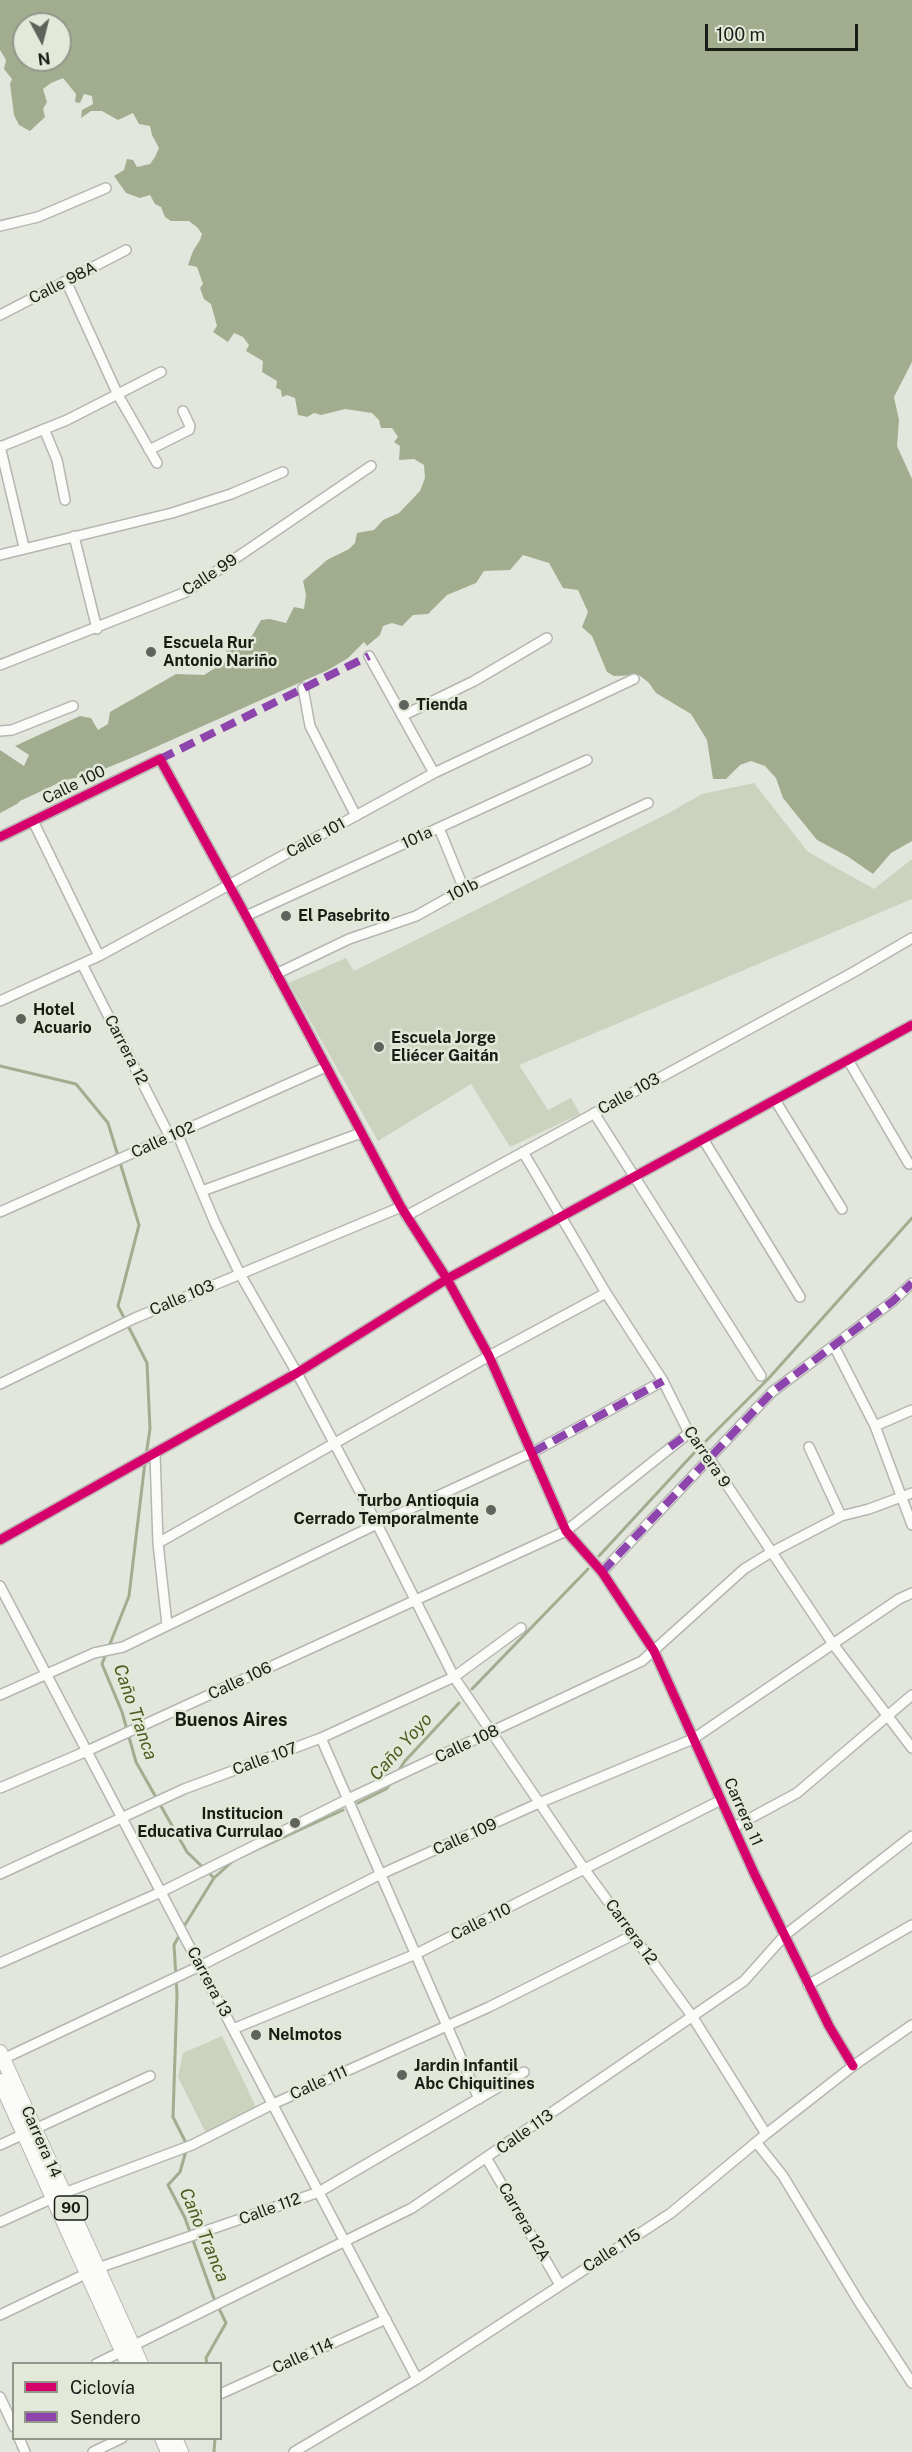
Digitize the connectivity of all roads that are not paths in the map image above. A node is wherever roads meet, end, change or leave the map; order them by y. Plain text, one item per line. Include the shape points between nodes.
1 (106, 188) dead end
2 (0, 226) edge
3 (126, 250) dead end
4 (66, 281) junction
5 (0, 315) edge
6 (161, 372) dead end
7 (118, 395) junction
8 (183, 411) dead end
9 (44, 429) junction
10 (0, 446) edge
11 (149, 450) junction
12 (157, 463) dead end
13 (371, 466) dead end
14 (283, 472) dead end
15 (64, 500) dead end
16 (74, 536) junction
17 (24, 547) junction
18 (0, 555) edge
19 (97, 629) junction
20 (547, 638) dead end
21 (369, 656) dead end
22 (0, 665) edge
23 (634, 679) dead end
24 (303, 688) dead end
25 (73, 705) dead end
26 (402, 716) junction
27 (0, 731) edge
28 (160, 759) joint
29 (587, 760) dead end
30 (434, 773) junction
31 (648, 803) dead end
32 (356, 816) junction
33 (33, 821) junction
34 (438, 828) junction
35 (0, 837) edge
36 (230, 886) junction
37 (464, 889) junction
38 (246, 915) junction
39 (912, 938) edge
40 (99, 956) junction
41 (82, 964) junction
42 (276, 974) junction
43 (0, 1001) edge
44 (912, 1025) edge
45 (848, 1060) junction
46 (326, 1067) junction
47 (775, 1100) junction
48 (594, 1113) junction
49 (361, 1133) junction
50 (174, 1135) junction
51 (703, 1139) junction
52 (523, 1152) junction
53 (909, 1164) dead end
54 (634, 1177) junction
55 (202, 1191) junction
56 (401, 1207) junction
57 (843, 1209) dead end
58 (0, 1212) edge
59 (406, 1216) junction
60 (561, 1217) junction
61 (240, 1274) junction
62 (447, 1279) junction
63 (912, 1283) edge
64 (606, 1293) junction
65 (800, 1297) dead end
66 (834, 1346) junction
67 (489, 1356) junction
68 (297, 1373) junction
69 (761, 1376) dead end
70 (663, 1382) junction
71 (0, 1384) edge
72 (912, 1410) edge
73 (875, 1426) junction
74 (689, 1433) junction
75 (334, 1443) junction
76 (809, 1447) dead end
77 (532, 1452) junction
78 (153, 1455) junction
79 (709, 1458) junction
80 (912, 1493) edge
81 (901, 1496) junction
82 (841, 1516) junction
83 (377, 1524) junction
84 (912, 1525) edge
85 (566, 1531) junction
86 (0, 1540) edge
87 (158, 1543) junction
88 (770, 1553) junction
89 (602, 1572) junction
90 (0, 1586) edge
91 (912, 1593) edge
92 (414, 1601) junction
93 (11, 1607) junction
94 (0, 1611) edge
95 (167, 1625) junction
96 (521, 1628) dead end
97 (833, 1644) junction
98 (654, 1651) junction
99 (47, 1676) junction
100 (454, 1677) junction
101 (0, 1695) edge
102 (912, 1695) edge
103 (888, 1715) junction
104 (492, 1733) junction
105 (321, 1738) junction
106 (693, 1739) junction
107 (912, 1748) edge
108 (87, 1751) junction
109 (0, 1788) edge
110 (348, 1799) junction
111 (722, 1800) junction
112 (539, 1803) junction
113 (122, 1818) junction
114 (734, 1827) junction
115 (912, 1836) edge
116 (585, 1870) junction
117 (0, 1874) edge
118 (379, 1875) junction
119 (161, 1892) junction
120 (912, 1925) edge
121 (633, 1935) junction
122 (784, 1935) junction
123 (416, 1954) junction
124 (0, 1963) edge
125 (200, 1966) junction
126 (808, 1985) junction
127 (692, 2016) junction
128 (912, 2025) edge
129 (446, 2026) junction
130 (233, 2029) junction
131 (2, 2055) edge
132 (853, 2066) junction
133 (524, 2072) dead end
134 (150, 2076) dead end
135 (0, 2081) edge
136 (479, 2099) junction
137 (273, 2104) junction
138 (29, 2131) junction
139 (766, 2134) junction
140 (756, 2142) junction
141 (0, 2145) edge
142 (487, 2159) junction
143 (319, 2192) junction
144 (58, 2195) junction
145 (0, 2222) edge
146 (345, 2241) junction
147 (93, 2271) junction
148 (560, 2285) junction
149 (0, 2314) edge
150 (386, 2319) junction
151 (128, 2353) edge
152 (102, 2362) edge
153 (417, 2379) junction
154 (912, 2384) edge
155 (222, 2393) edge
156 (0, 2397) edge
157 (6, 2407) edge
158 (12, 2422) edge
159 (120, 2440) edge
160 (93, 2452) edge
161 (294, 2452) edge

1 - 2 street via 38,217
3 - 4 street, Calle 98A
4 - 5 street, Calle 98A
4 - 7 street
6 - 7 street
7 - 9 street
7 - 11 street
8 - 11 street via 189,430
9 - 10 street
9 - 15 street via 57,460
10 - 17 street
11 - 12 street
13 - 19 street, Calle 99 via 186,592
14 - 16 street via 172,513
16 - 17 street
16 - 19 street
17 - 18 street
19 - 22 street, Calle 99
20 - 26 street via 474,681
21 - 26 street
23 - 30 street, Calle 101
24 - 32 street via 310,726
25 - 27 street via 12,730
26 - 30 street
28 - 33 street, Calle 100
28 - 36 street, Carrera 11
29 - 34 street, 101a
30 - 32 street, Calle 101
31 - 37 street, 101b
32 - 36 street, Calle 101
33 - 35 street, Calle 100
33 - 40 street
34 - 37 street
34 - 38 street, 101a
36 - 38 street, Carrera 11
36 - 40 street, Calle 101
37 - 42 street, 101b via 416,916 349,939
38 - 42 street, Carrera 11
39 - 48 street, Calle 103
40 - 41 street, Calle 101
41 - 43 street, Calle 101
41 - 50 street, Carrera 12
42 - 46 street, Carrera 11
44 - 45 street
45 - 47 street
45 - 53 street
46 - 49 street, Carrera 11
46 - 50 street, Calle 102
47 - 51 street
47 - 57 street
48 - 52 street, Calle 103
48 - 54 street
49 - 55 street
49 - 56 street, Carrera 11
50 - 55 street, Carrera 12
50 - 58 street, Calle 102
51 - 54 street
51 - 65 street
52 - 59 street, Calle 103
52 - 60 street, Carrera 9
54 - 60 street
54 - 69 street
55 - 61 street, Carrera 12
56 - 59 street, Carrera 11
56 - 61 street, Calle 103
59 - 62 street, Carrera 11
60 - 62 street
60 - 64 street, Carrera 9
61 - 68 street, Carrera 12
61 - 71 street, Calle 103 via 135,1318
62 - 67 street, Carrera 11
62 - 68 street
63 - 66 street
64 - 67 street
64 - 70 street, Carrera 9
66 - 73 street
66 - 79 street via 772,1392
67 - 75 street
67 - 77 street, Carrera 11
68 - 75 street, Carrera 12
68 - 78 street
70 - 74 street, Carrera 9
70 - 77 street
72 - 73 street
73 - 81 street
74 - 79 street, Carrera 9
74 - 85 street, Calle 106
75 - 83 street
75 - 87 street
76 - 82 street
77 - 83 street
77 - 85 street, Carrera 11
78 - 86 street
78 - 87 street
79 - 88 street, Carrera 9
79 - 89 street
80 - 81 street, Calle 108
81 - 82 street, Calle 108
81 - 84 street
82 - 88 street, Calle 108
83 - 92 street
83 - 95 street
85 - 89 street, Carrera 11
85 - 92 street, Calle 106
87 - 95 street
88 - 97 street, Carrera 9
88 - 98 street, Calle 108 via 744,1569
89 - 98 street, Carrera 11
90 - 93 street, Carrera 13
91 - 97 street, Calle 109
92 - 100 street
92 - 108 street, Calle 106
93 - 94 street
93 - 99 street, Carrera 13
95 - 99 street via 123,1647 94,1653
96 - 100 street, Calle 107
97 - 103 street, Carrera 9
97 - 106 street, Calle 109
98 - 104 street, Calle 108 via 642,1661
98 - 106 street, Carrera 11
99 - 101 street
99 - 108 street, Carrera 13
100 - 104 street, Carrera 12
100 - 105 street, Calle 107
102 - 103 street
103 - 107 street, Carrera 9
103 - 114 street via 797,1793
104 - 110 street, Calle 108
104 - 112 street, Carrera 12
105 - 110 street
105 - 113 street, Calle 107
106 - 111 street, Carrera 11
106 - 112 street, Calle 109
108 - 109 street, Calle 106
108 - 113 street, Carrera 13
110 - 118 street
110 - 119 street, Calle 108
111 - 114 street, Carrera 11
111 - 116 street, Calle 110
112 - 116 street, Carrera 12
112 - 118 street, Calle 109
113 - 117 street, Calle 107
113 - 119 street, Carrera 13
114 - 122 street, Carrera 11
115 - 122 street, Calle 113
116 - 121 street, Carrera 12
116 - 123 street, Calle 110
118 - 123 street
118 - 125 street, Calle 109
119 - 124 street, Calle 108
119 - 125 street, Carrera 13
120 - 126 street
121 - 127 street, Carrera 12
121 - 129 street, Calle 111
122 - 126 street, Carrera 11
122 - 127 street, Calle 113 via 744,1981
123 - 129 street
123 - 130 street, Calle 110
125 - 130 street, Carrera 13
125 - 131 street, Calle 109
126 - 132 street, Carrera 11
127 - 139 street, Carrera 12
127 - 142 street, Calle 113
128 - 132 street, Calle 115
129 - 136 street
129 - 137 street, Calle 111
130 - 137 street, Carrera 13
131 - 138 main road, Carrera 14 / 90
132 - 139 street, Calle 115
133 - 136 street, Calle 112
134 - 138 street
135 - 138 main road, Carrera 14 / 90
136 - 143 street, Calle 112
137 - 143 street, Carrera 13
137 - 144 street, Calle 111 via 192,2145
138 - 141 street
138 - 144 main road, Carrera 14 / 90
139 - 140 street, Calle 115
140 - 148 street, Calle 115 via 671,2213
140 - 154 street via 783,2176
142 - 146 street, Calle 113 via 412,2208
142 - 148 street, Carrera 12A
143 - 146 street, Carrera 13
143 - 147 street, Calle 112
144 - 145 street, Calle 111
144 - 147 main road, Carrera 14 / 90
146 - 150 street, Carrera 13
146 - 151 street, Calle 113
147 - 149 street, Calle 112
147 - 151 main road, Carrera 14 / 90
148 - 153 street, Calle 115
150 - 153 street, Carrera 13
150 - 155 street, Calle 114
151 - 152 street, Calle 113
153 - 161 street, Calle 115
156 - 157 street
157 - 158 street
159 - 160 street

